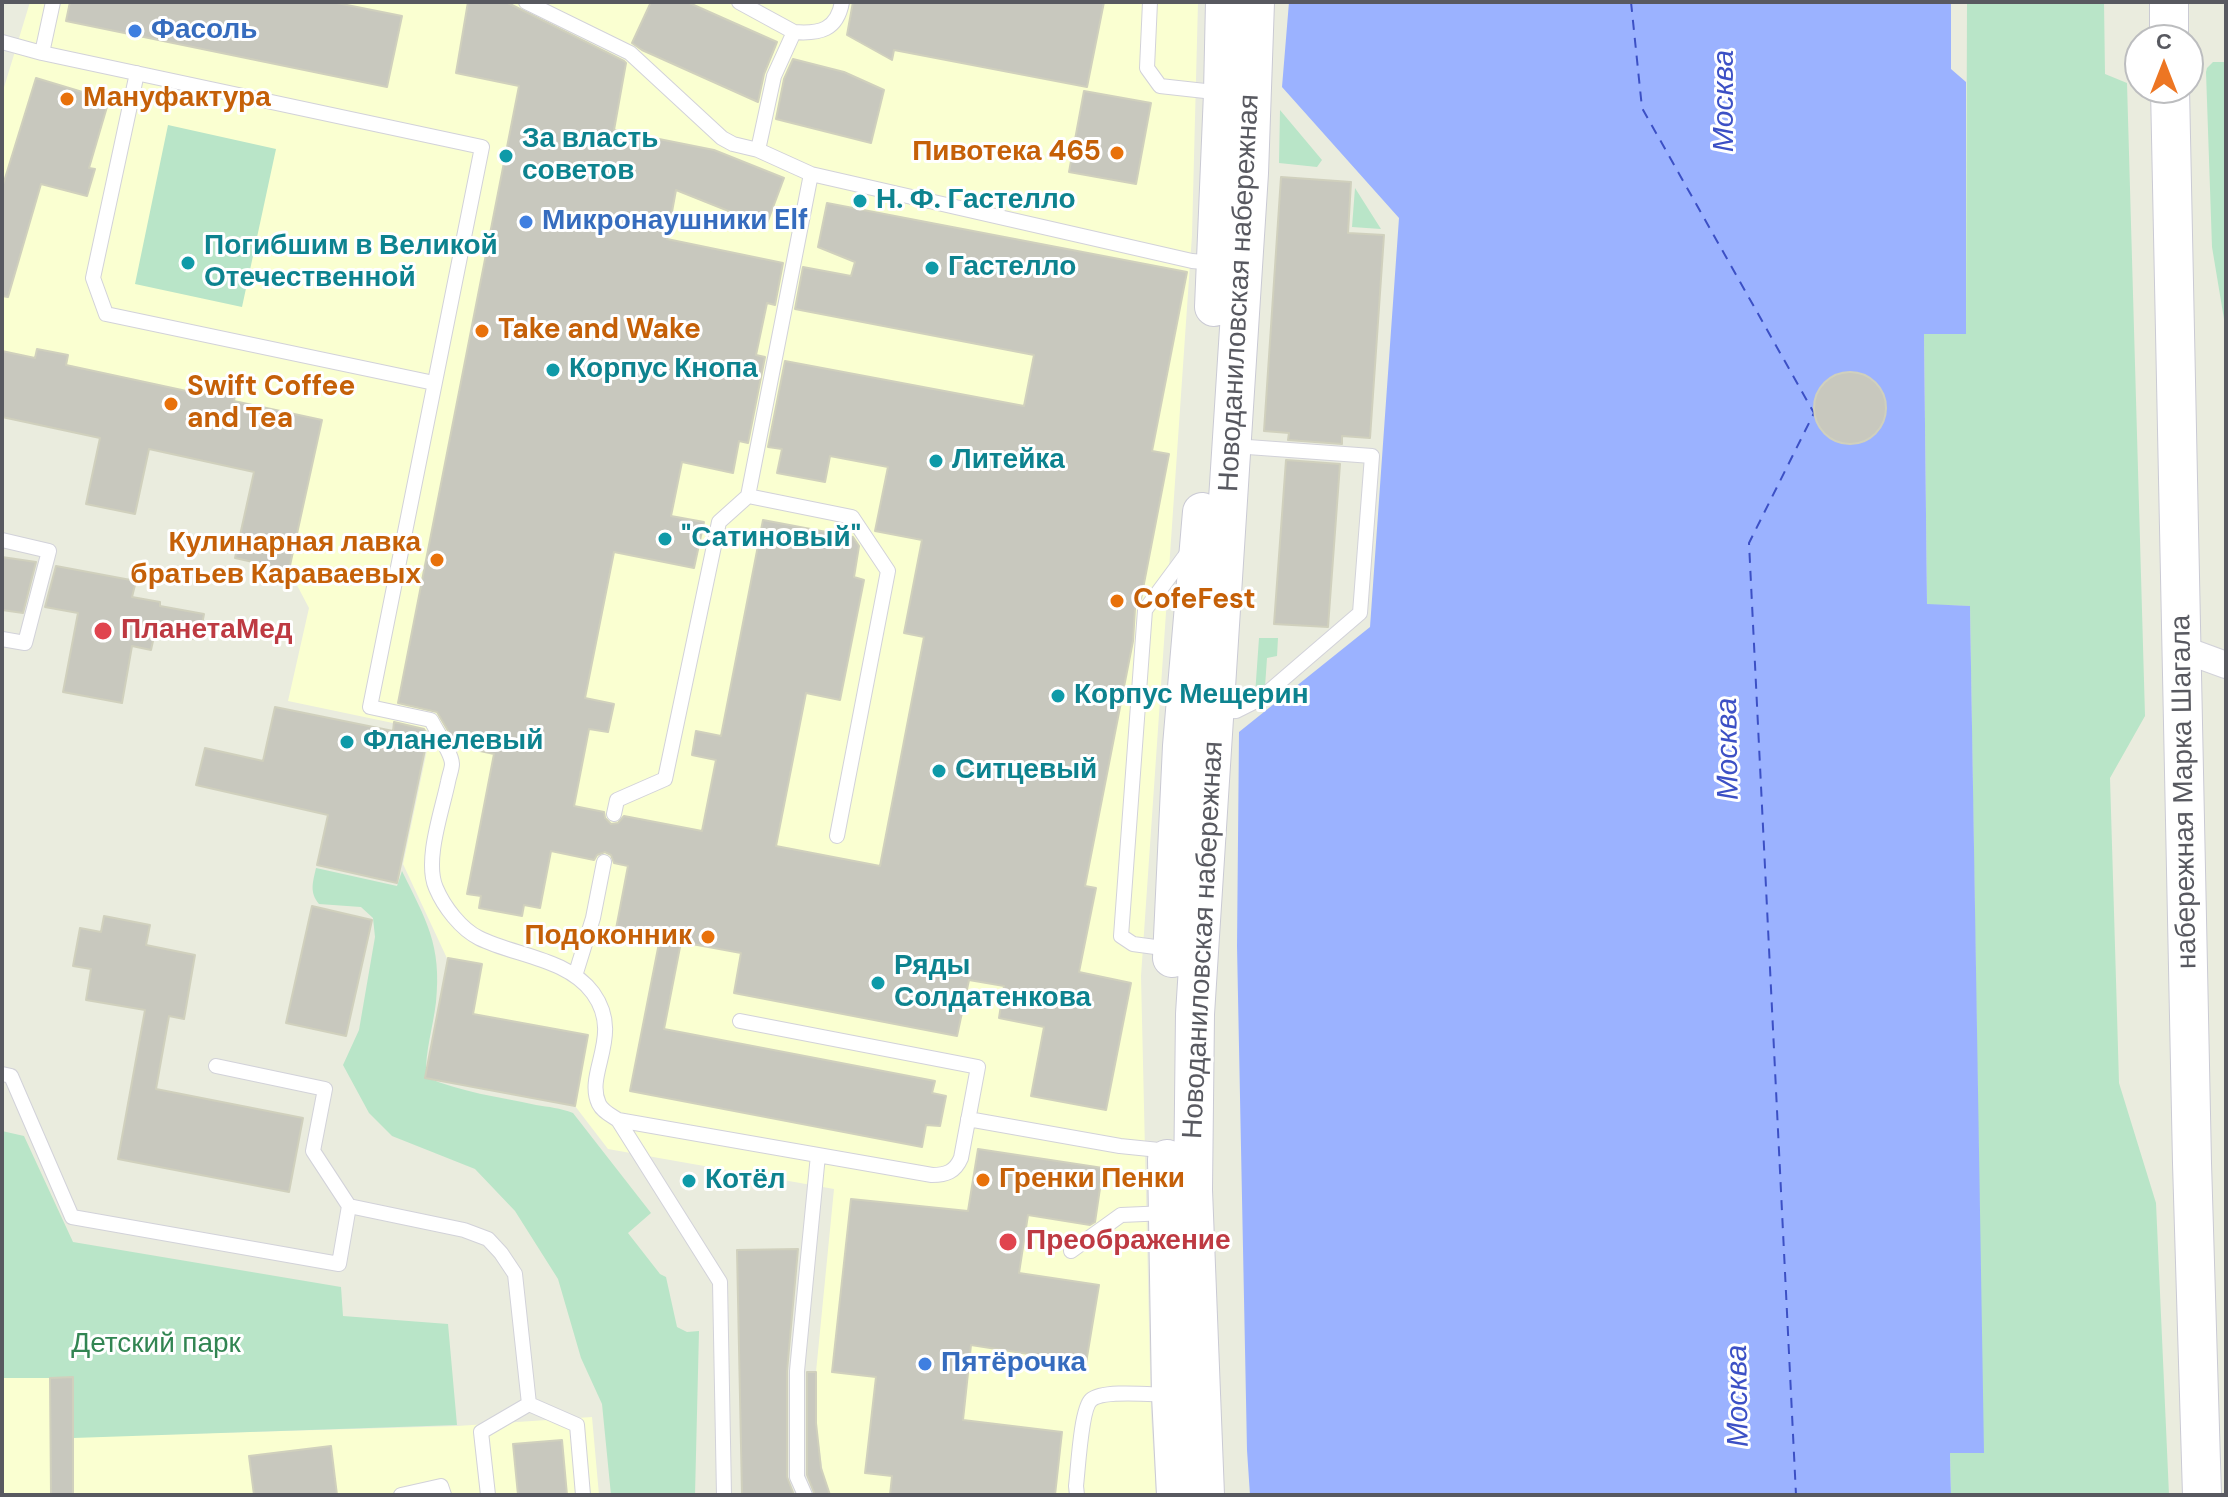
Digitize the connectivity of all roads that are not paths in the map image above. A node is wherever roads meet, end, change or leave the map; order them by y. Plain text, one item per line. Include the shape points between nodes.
1 (53, 2) edge
2 (526, 2) edge
3 (739, 2) edge
4 (842, 2) edge
5 (1150, 2) edge
6 (1225, 2) edge
7 (1255, 2) edge
8 (2169, 2) edge
9 (2169, 24) edge
10 (794, 32) junction
11 (2, 42) edge
12 (42, 53) junction
13 (137, 73) junction
14 (1223, 93) junction
15 (2170, 104) edge
16 (758, 150) junction
17 (811, 174) junction
18 (1217, 263) junction
19 (434, 383) junction
20 (1232, 446) junction
21 (748, 496) junction
22 (1200, 536) junction
23 (2, 540) edge
24 (2, 639) edge
25 (2182, 649) junction
26 (2226, 665) edge
27 (1215, 712) junction
28 (614, 814) dead end
29 (837, 836) dead end
30 (604, 862) dead end
31 (1185, 951) junction
32 (575, 976) junction
33 (740, 1021) dead end
34 (216, 1066) dead end
35 (2, 1074) edge
36 (968, 1119) junction
37 (618, 1120) junction
38 (1180, 1152) junction
39 (818, 1155) junction
40 (349, 1206) junction
41 (1167, 1213) junction
42 (1071, 1251) dead end
43 (1171, 1395) junction
44 (529, 1404) junction
45 (797, 1477) junction
46 (401, 1495) edge
47 (444, 1495) edge
48 (488, 1495) edge
49 (583, 1495) edge
50 (724, 1495) edge
51 (790, 1495) edge
52 (805, 1495) edge
53 (1077, 1495) edge
54 (1176, 1495) edge
55 (1205, 1495) edge
56 (2202, 1495) edge

1 - 12 lane
2 - 16 lane via 630,53 722,138
3 - 10 lane
4 - 10 lane via 830,27
5 - 14 lane via 1147,68 1160,86
6 - 14 main road, Новоданиловская набережная
7 - 20 main road, Новоданиловская набережная
8 - 9 main road
10 - 16 lane via 774,76
11 - 12 lane
12 - 13 lane
13 - 19 lane via 93,278 106,314
13 - 19 lane via 482,147
14 - 18 main road, Новоданиловская набережная
15 - 25 main road, набережная Марка Шагала
16 - 17 lane
17 - 18 lane
17 - 21 lane
18 - 22 main road, Новоданиловская набережная
19 - 32 lane via 370,707 431,720 452,761 431,863 434,886 446,907 477,937
20 - 27 main road, Новоданиловская набережная
20 - 27 lane via 1372,456 1360,613 1260,699 1236,711
21 - 28 lane via 719,522 665,779 617,800
21 - 29 lane via 852,517 888,571
22 - 31 main road, Новоданиловская набережная via 1182,746
22 - 31 lane via 1145,610 1121,936 1133,944
23 - 24 lane via 49,551 25,643
25 - 26 street
25 - 56 main road, набережная Марка Шагала
27 - 31 main road, Новоданиловская набережная
30 - 32 lane
31 - 38 main road, Новоданиловская набережная via 1169,1015
32 - 37 lane via 593,993 605,1017 597,1092 599,1104
33 - 36 lane via 978,1067
34 - 40 lane via 325,1089 313,1151
35 - 40 lane via 11,1076 72,1217 339,1264
36 - 38 lane
36 - 39 lane via 961,1158 944,1175
37 - 39 lane
37 - 50 lane via 720,1282
38 - 41 main road, Новоданиловская набережная
38 - 55 main road, Новоданиловская набережная via 1197,1301
39 - 45 lane via 797,1371
40 - 44 lane via 464,1230 488,1239 501,1253 515,1274
41 - 42 lane via 1121,1215
41 - 43 main road, Новоданиловская набережная
43 - 53 lane via 1103,1395 1091,1400 1085,1411
43 - 54 main road, Новоданиловская набережная
44 - 48 lane via 481,1432
44 - 49 lane via 577,1425
45 - 51 lane
45 - 52 lane
46 - 47 lane via 441,1486

